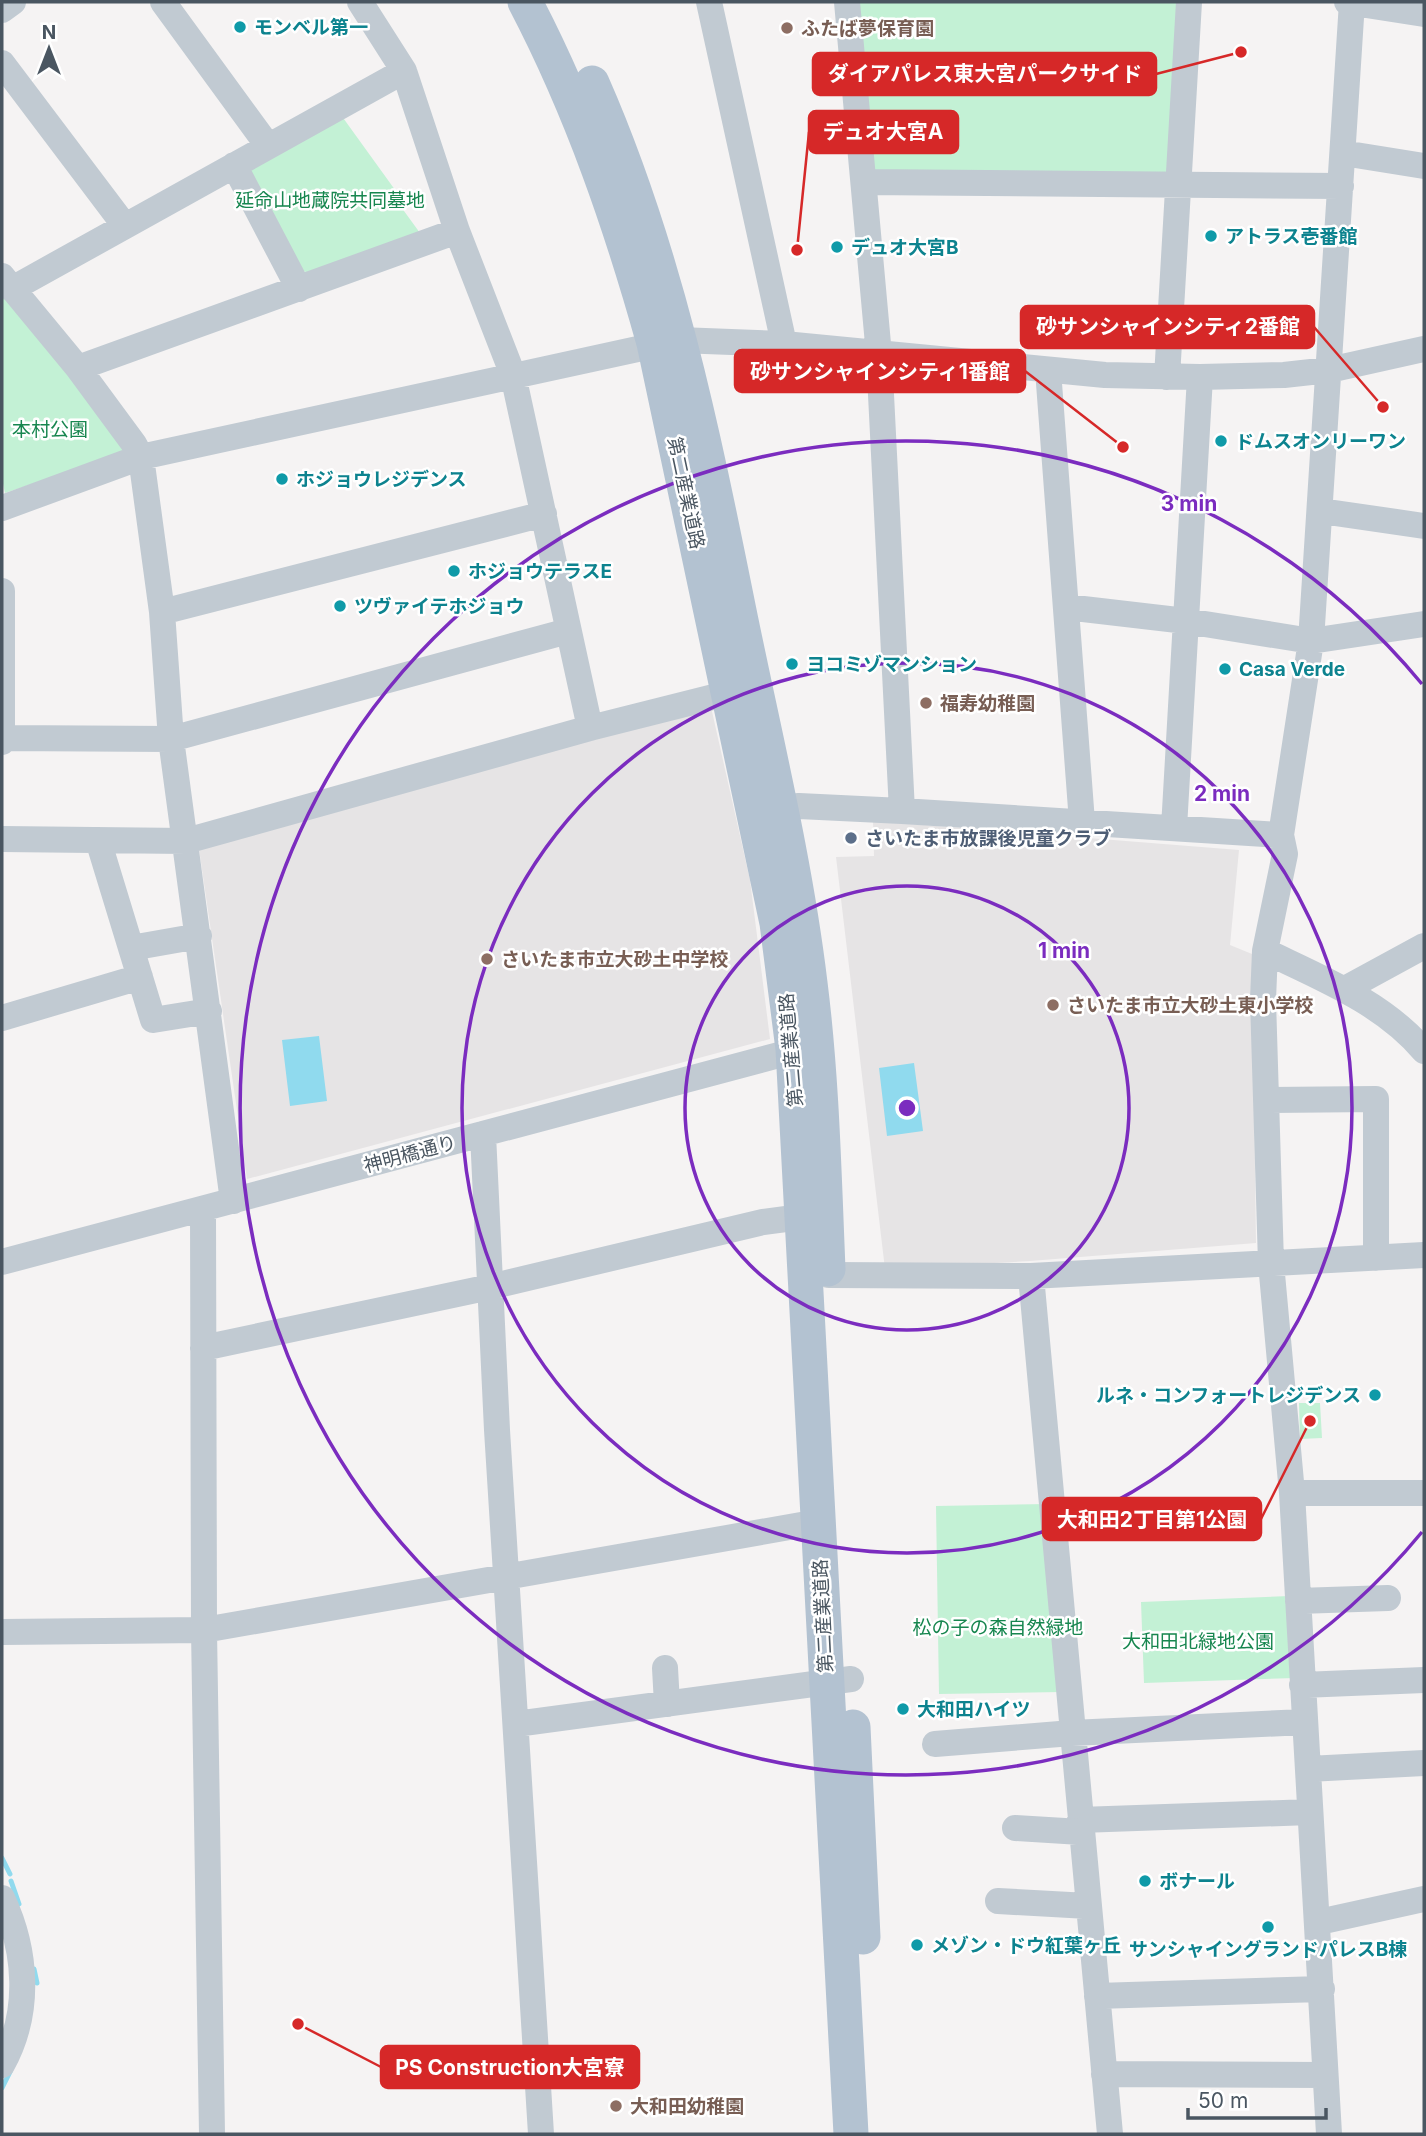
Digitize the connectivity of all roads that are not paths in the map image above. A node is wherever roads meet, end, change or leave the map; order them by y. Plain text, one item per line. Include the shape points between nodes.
1 (13, 2) edge
2 (163, 2) edge
3 (360, 2) edge
4 (525, 2) edge
5 (552, 2) edge
6 (709, 2) edge
7 (847, 2) edge
8 (1189, 2) edge
9 (1346, 2) edge
10 (1352, 2) edge
11 (2, 10) edge
12 (1424, 13) edge
13 (2, 63) edge
14 (404, 71) junction
15 (268, 146) junction
16 (1343, 153) junction
17 (234, 165) junction
18 (1424, 166) edge
19 (864, 182) junction
20 (1178, 185) junction
21 (1341, 186) junction
22 (124, 226) junction
23 (457, 231) junction
24 (7, 282) edge
25 (299, 289) junction
26 (666, 341) junction
27 (784, 344) junction
28 (1424, 349) edge
29 (879, 355) junction
30 (78, 368) junction
31 (1048, 370) junction
32 (1329, 370) junction
33 (513, 375) junction
34 (1167, 377) junction
35 (1200, 377) junction
36 (141, 457) junction
37 (2, 508) edge
38 (1321, 511) junction
39 (544, 514) junction
40 (1424, 526) edge
41 (2, 592) edge
42 (1066, 607) junction
43 (162, 611) junction
44 (1186, 621) junction
45 (1424, 624) edge
46 (568, 631) junction
47 (1311, 641) junction
48 (729, 693) junction
49 (590, 728) junction
50 (171, 739) junction
51 (2, 740) edge
52 (779, 808) junction
53 (902, 811) junction
54 (1082, 822) junction
55 (1174, 828) junction
56 (1282, 835) junction
57 (2, 839) edge
58 (98, 840) junction
59 (186, 841) junction
60 (199, 936) junction
61 (1424, 946) edge
62 (131, 948) junction
63 (1265, 951) junction
64 (140, 977) junction
65 (1345, 989) junction
66 (209, 1011) junction
67 (2, 1018) edge
68 (805, 1047) junction
69 (1424, 1051) edge
70 (1266, 1100) junction
71 (483, 1134) junction
72 (233, 1201) junction
73 (203, 1209) junction
74 (802, 1217) junction
75 (1424, 1255) edge
76 (1376, 1258) junction
77 (2, 1262) edge
78 (1271, 1264) junction
79 (828, 1275) junction
80 (1031, 1276) junction
81 (490, 1287) junction
82 (203, 1348) junction
83 (1293, 1493) junction
84 (1424, 1493) edge
85 (818, 1522) junction
86 (508, 1578) junction
87 (1388, 1598) dead end
88 (1298, 1601) junction
89 (204, 1630) junction
90 (2, 1632) edge
91 (665, 1668) dead end
92 (839, 1680) junction
93 (1424, 1680) edge
94 (1302, 1685) junction
95 (667, 1704) junction
96 (1304, 1722) junction
97 (516, 1724) junction
98 (1072, 1733) junction
99 (935, 1744) dead end
100 (1424, 1763) edge
101 (1308, 1769) junction
102 (1310, 1812) junction
103 (1080, 1826) junction
104 (1015, 1828) dead end
105 (2, 1898) edge
106 (1424, 1899) edge
107 (998, 1901) dead end
108 (1088, 1906) junction
109 (1319, 1922) junction
110 (1322, 1989) junction
111 (1097, 1996) junction
112 (2, 2065) edge
113 (1104, 2074) junction
114 (1325, 2076) junction
115 (212, 2134) edge
116 (541, 2134) edge
117 (851, 2134) edge
118 (872, 2134) edge
119 (1110, 2134) edge
120 (1329, 2134) edge

1 - 11 street
2 - 15 street
3 - 14 street
4 - 26 main road, 第二産業道路 via 581,117 633,269
5 - 26 main road, 第二産業道路 via 590,78 627,171
6 - 27 street
7 - 19 street
8 - 20 street
9 - 10 street
10 - 12 street
10 - 16 street
13 - 22 street
14 - 15 street
14 - 23 street
15 - 17 street
16 - 18 street
16 - 21 street
17 - 22 street
17 - 25 street
19 - 20 street
19 - 29 street
20 - 21 street
20 - 34 street
21 - 32 street
22 - 24 street
23 - 25 street
23 - 33 street
24 - 30 street
25 - 30 street
26 - 27 street
26 - 33 street
26 - 48 main road, 第二産業道路
26 - 52 main road, 第二産業道路 via 718,505
27 - 29 street
28 - 32 street
29 - 31 street
29 - 53 street
30 - 36 street
31 - 34 street
31 - 42 street
32 - 35 street
32 - 38 street
33 - 36 street
33 - 39 street
34 - 35 street
35 - 44 street
36 - 37 street
36 - 43 street
38 - 40 street
38 - 47 street
39 - 43 street
39 - 46 street
41 - 51 street
42 - 44 street
42 - 54 street
43 - 50 street
44 - 47 street
44 - 55 street
45 - 47 street
46 - 49 street
46 - 50 street
47 - 56 street
48 - 49 street
48 - 68 main road, 第二産業道路
49 - 59 street
50 - 51 street
50 - 59 street
52 - 53 street
52 - 68 main road, 第二産業道路 via 802,930
53 - 54 street
54 - 55 street
55 - 56 street
56 - 63 street via 1285,854
57 - 58 street
58 - 59 street
58 - 62 street
59 - 60 street
60 - 62 street
60 - 66 street
61 - 65 street
62 - 64 street
63 - 65 street
63 - 70 street
64 - 66 street via 153,1020
64 - 67 street
65 - 69 street via 1410,1033
66 - 72 street
68 - 71 street, 神明橋通り
68 - 74 main road, 第二産業道路
68 - 79 main road, 第二産業道路
70 - 76 street via 1376,1099
70 - 78 street
71 - 72 street, 神明橋通り
71 - 81 street
72 - 73 street, 神明橋通り
73 - 77 street, 神明橋通り
73 - 82 street
74 - 81 street via 763,1222
74 - 85 main road, 第二産業道路
75 - 76 street
76 - 78 street
78 - 80 street
78 - 83 street
79 - 80 street
79 - 92 main road, 第二産業道路
80 - 98 street
81 - 82 street
81 - 86 street
82 - 89 street
83 - 84 street
83 - 88 street
85 - 86 street
85 - 92 main road, 第二産業道路
86 - 89 street
86 - 97 street
87 - 88 street
88 - 94 street
89 - 90 street
89 - 115 street
91 - 95 street
92 - 95 street
92 - 117 main road, 第二産業道路
92 - 118 main road, 第二産業道路
93 - 94 street
94 - 96 street
95 - 97 street
96 - 98 street
96 - 101 street
97 - 116 street
98 - 99 street
98 - 103 street
100 - 101 street
101 - 102 street
102 - 103 street
102 - 109 street
103 - 104 street
103 - 108 street
105 - 112 street via 16,1927 23,1987 19,2023
106 - 109 street
107 - 108 street
108 - 111 street
109 - 110 street
110 - 111 street
110 - 114 street
111 - 113 street
113 - 114 street
113 - 119 street
114 - 120 street

